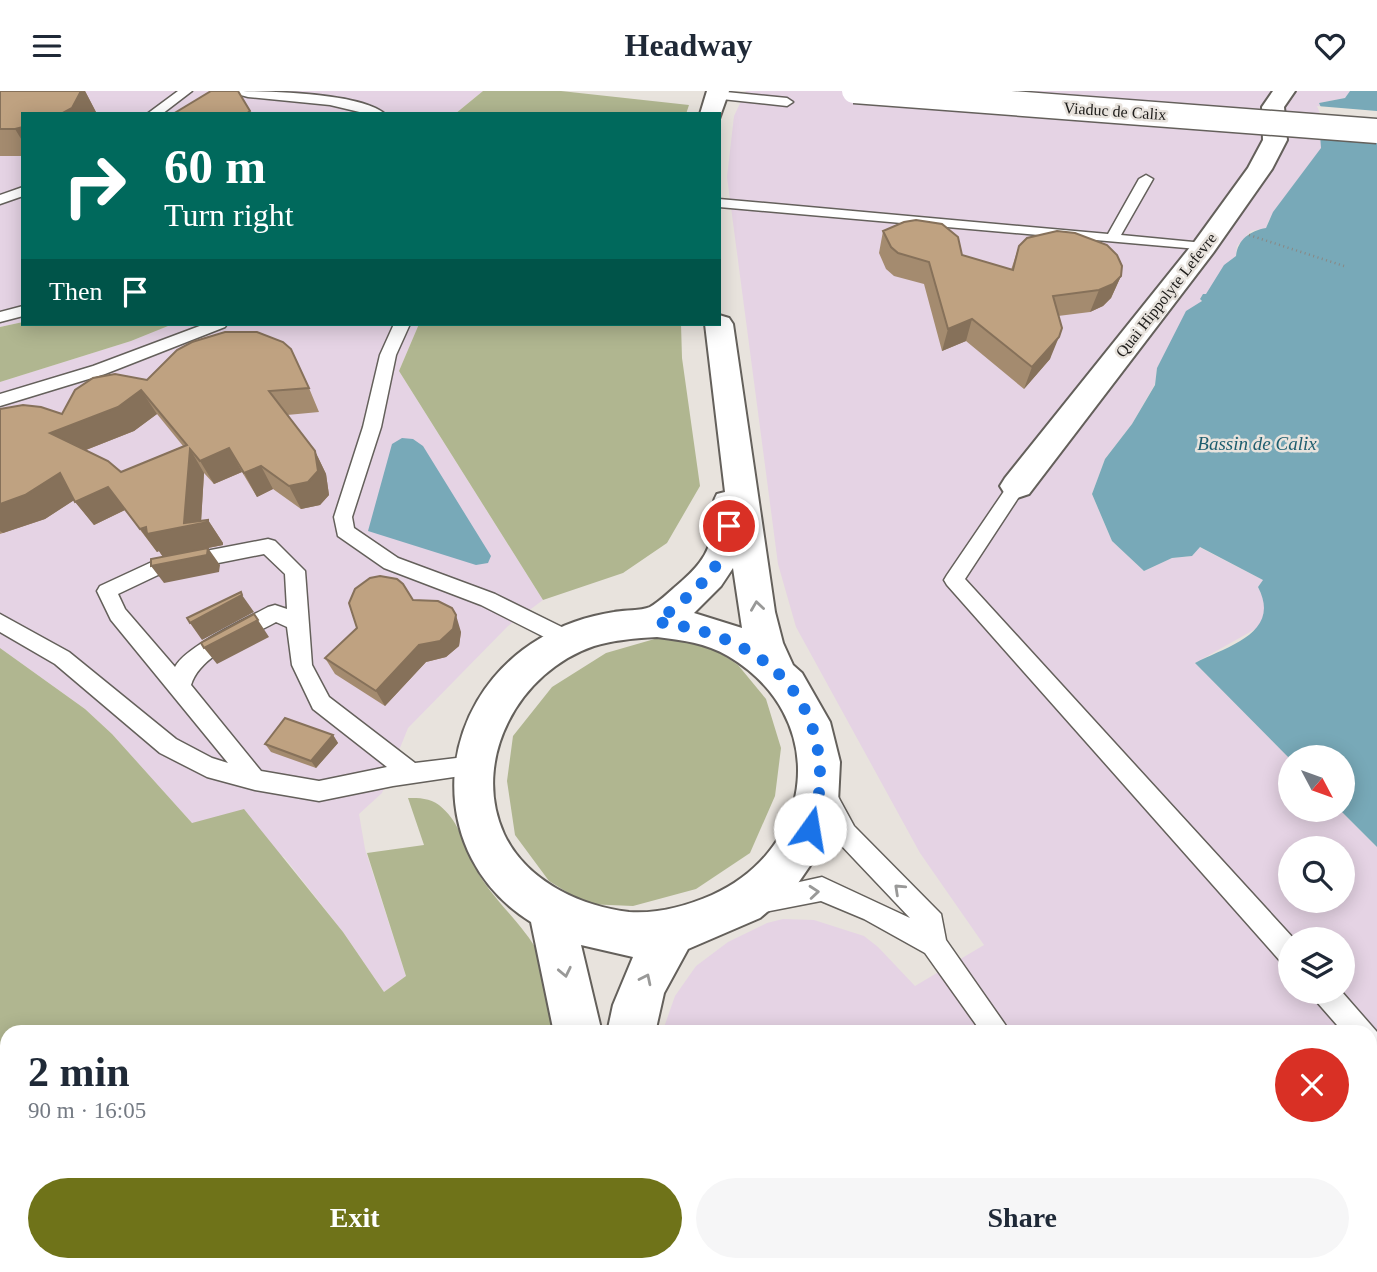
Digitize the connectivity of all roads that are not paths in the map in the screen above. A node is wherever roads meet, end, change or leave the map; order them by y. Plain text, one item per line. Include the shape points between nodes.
1 (186, 91) edge
2 (232, 91) edge
3 (854, 91) edge
4 (1025, 91) edge
5 (1284, 91) edge
6 (715, 100) edge
7 (787, 101) dead end
8 (156, 112) edge
9 (371, 112) edge
10 (1377, 117) edge
11 (1377, 131) edge
12 (1146, 179) dead end
13 (21, 192) edge
14 (0, 200) edge
15 (721, 203) edge
16 (1112, 239) junction
17 (1204, 247) junction
18 (21, 312) edge
19 (0, 317) edge
20 (214, 326) edge
21 (401, 326) edge
22 (719, 326) edge
23 (0, 400) edge
24 (730, 427) junction
25 (1017, 486) joint
26 (0, 622) edge
27 (297, 622) junction
28 (657, 622) junction
29 (569, 640) junction
30 (776, 671) junction
31 (180, 687) junction
32 (472, 766) junction
33 (412, 774) junction
34 (255, 780) junction
35 (820, 785) junction
36 (747, 903) junction
37 (551, 912) junction
38 (673, 932) junction
39 (1278, 940) edge
40 (934, 944) junction
41 (1336, 1004) edge
42 (576, 1025) edge
43 (632, 1025) edge
44 (992, 1025) edge
45 (1355, 1025) edge

1 - 8 lane
2 - 9 lane via 332,102
3 - 11 main road, Viaduc de Calix, bridge
4 - 10 main road, Viaduc de Calix
5 - 17 main road, Quai Hippolyte Lefevre via 1273,107 1275,140 1270,152
6 - 7 lane
12 - 16 lane
13 - 14 lane
15 - 16 lane
16 - 17 lane
17 - 25 main road, Quai Hippolyte Lefevre
18 - 19 lane
20 - 23 lane via 99,370
21 - 29 lane via 388,355 372,426 342,517 345,531 377,558 475,594
22 - 24 main road
24 - 28 main road via 728,541 715,568
30 -> 24 main road via 757,612
25 - 39 lane via 954,580
26 - 34 lane via 62,658 168,746 207,767
27 - 31 lane via 275,613 216,645 186,666
27 - 31 lane via 295,571 268,546 154,568 107,591 118,614
27 - 33 lane via 302,665 321,703
28 - 29 main road via 607,627
28 - 30 main road via 722,636
29 - 32 main road via 519,674 499,697 484,722
30 - 35 main road via 811,722 819,753
31 - 34 lane
32 - 33 lane
32 - 37 main road via 474,811 484,840 500,868
33 - 34 lane via 319,791
35 - 36 main road via 810,829 785,869
40 -> 35 lane via 932,923 846,834
36 - 38 main road
36 -> 40 lane via 822,889
37 - 38 main road via 589,927 631,934
37 -> 42 main road
43 -> 38 main road via 644,981
40 - 44 lane
41 - 45 lane

